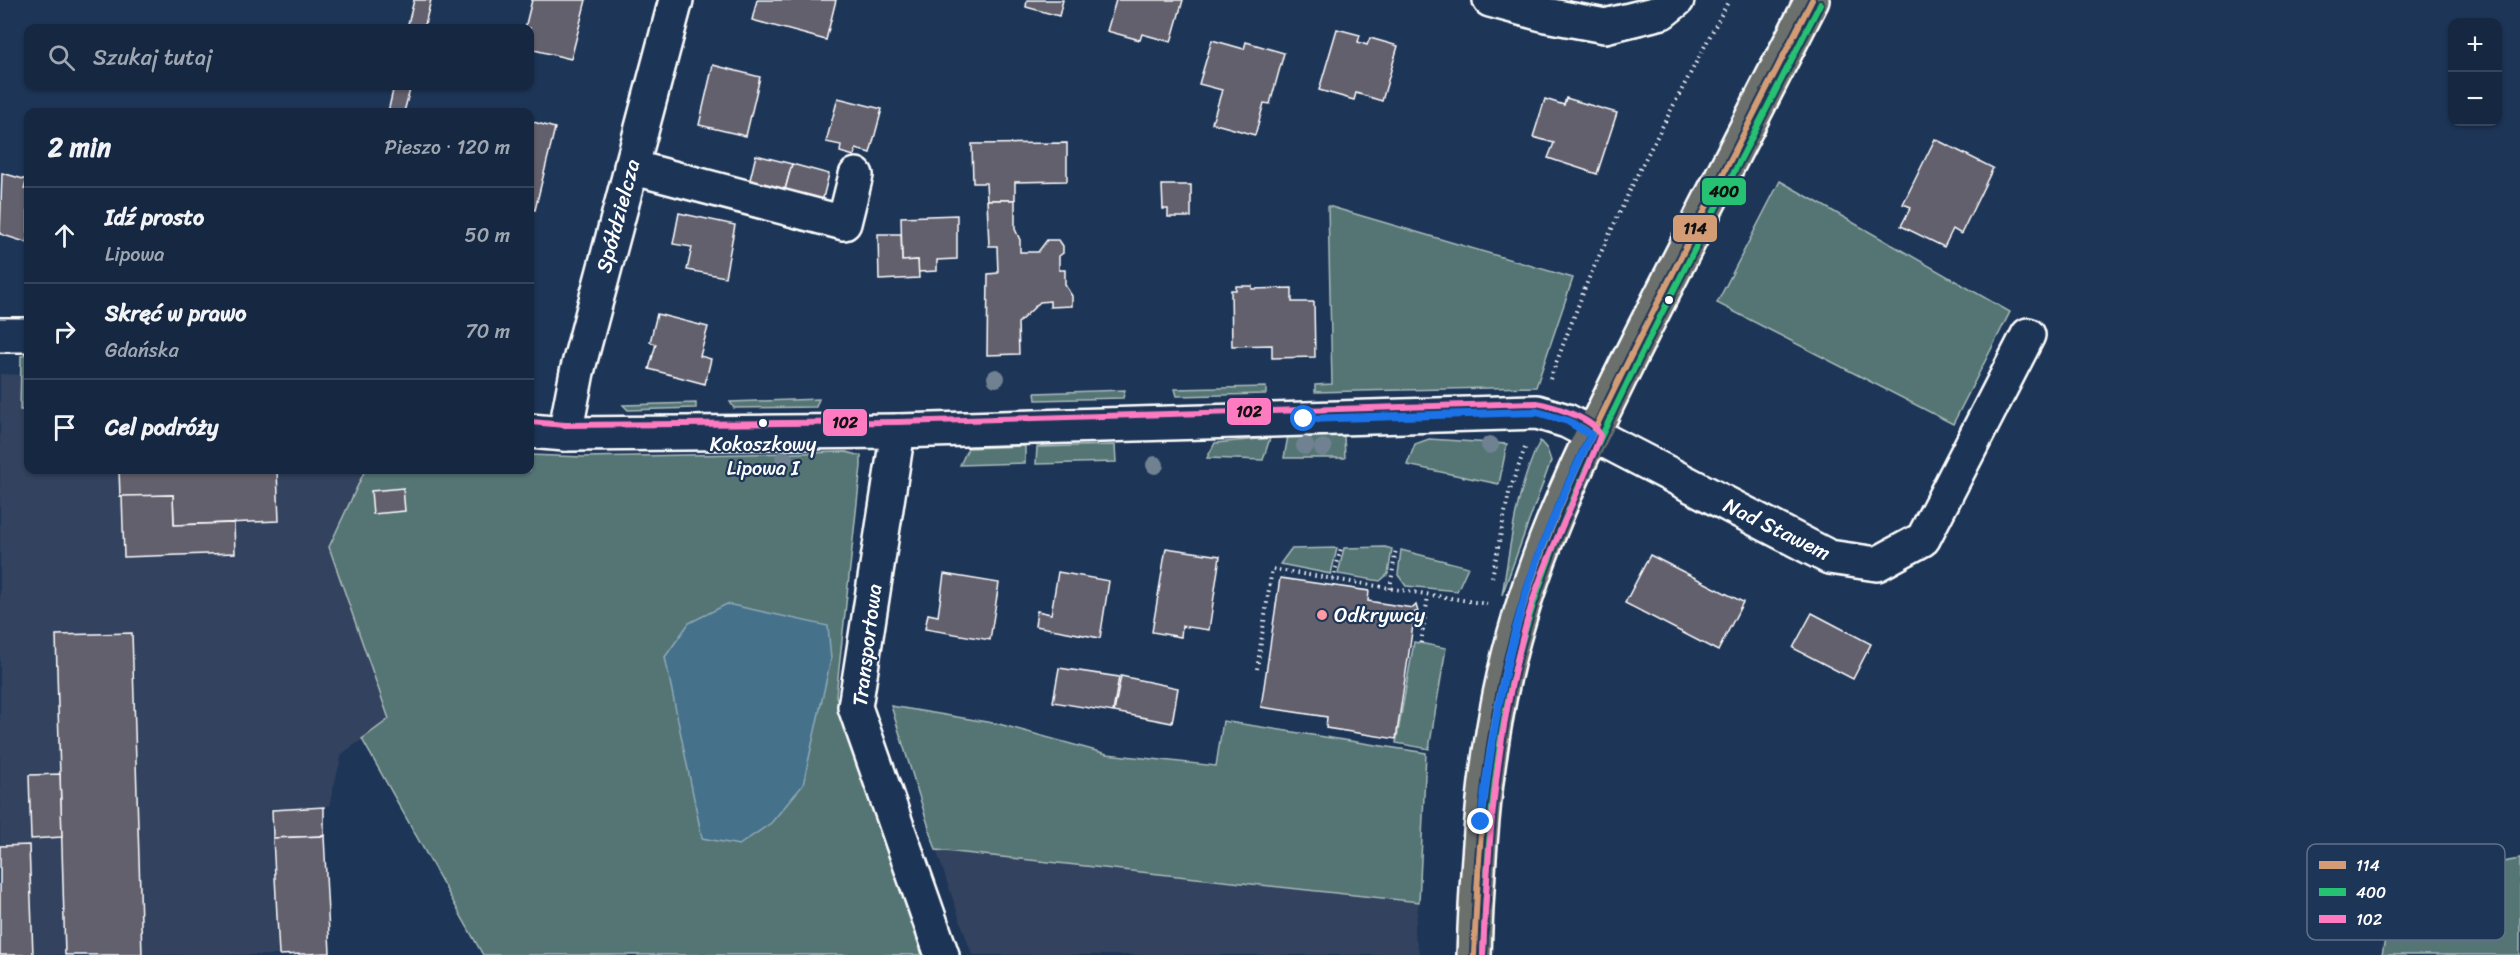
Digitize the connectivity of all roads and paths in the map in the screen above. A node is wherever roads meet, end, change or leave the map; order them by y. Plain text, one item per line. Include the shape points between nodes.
1 (676, 0) edge
2 (1490, 0) edge
3 (1677, 0) edge
4 (1729, 0) edge
5 (1812, 0) edge
6 (631, 167) junction
7 (856, 175) dead end
8 (0, 335) edge
9 (24, 335) edge
10 (2028, 335) dead end
11 (1545, 390) dead end
12 (534, 431) edge
13 (898, 431) junction
14 (565, 434) junction
15 (1591, 435) junction
16 (1341, 548) dead end
17 (1396, 548) dead end
18 (1333, 579) junction
19 (1390, 590) junction
20 (1428, 596) junction
21 (1487, 604) dead end
22 (1421, 643) dead end
23 (1257, 669) dead end
24 (942, 955) edge
25 (1474, 955) edge

1 - 6 street, Spółdzielcza
2 - 3 street via 1605,26 1662,12
4 - 11 path via 1635,179 1588,280
5 - 15 main road
6 - 7 street via 844,223
6 - 14 street, Spółdzielcza via 577,372
8 - 9 street
10 - 15 street, Nad Stawem via 1923,539 1877,564 1829,557
12 - 14 street, Nad Stawem
13 - 14 street, Nad Stawem
13 - 15 street, Nad Stawem via 1537,412 1568,421
13 - 24 street, Transportowa via 855,707
15 - 25 main road via 1535,566 1497,707 1481,822
16 - 18 path
17 - 19 path
18 - 19 path
18 - 23 path via 1272,569
19 - 20 path
20 - 21 path
20 - 22 path

